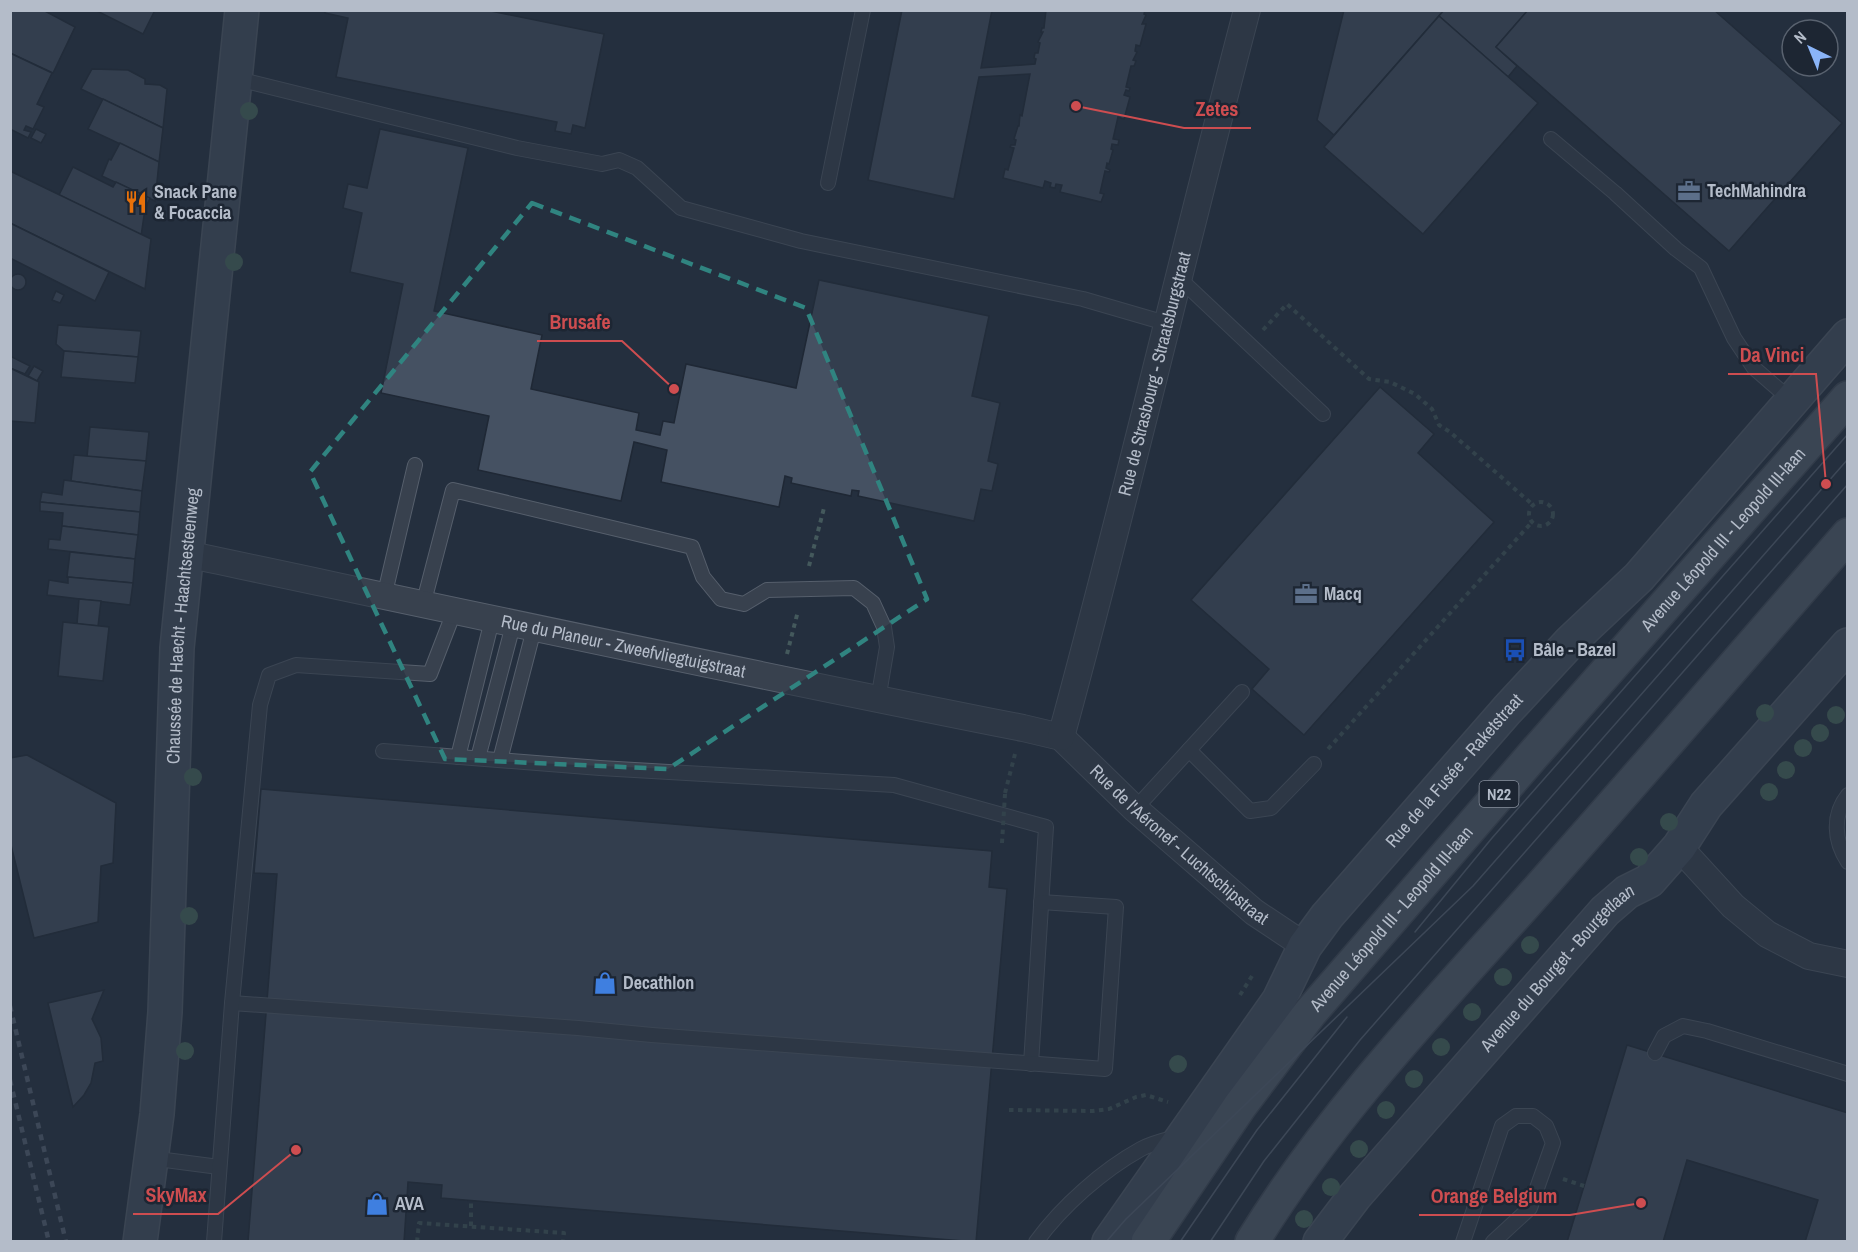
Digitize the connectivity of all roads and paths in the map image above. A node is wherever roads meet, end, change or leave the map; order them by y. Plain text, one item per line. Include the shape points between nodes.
1 (242, 10) edge
2 (863, 10) edge
3 (1247, 10) edge
4 (234, 78) junction
5 (1551, 139) dead end
6 (828, 183) dead end
7 (1180, 279) junction
8 (1168, 324) junction
9 (1848, 336) edge
10 (1248, 345) junction
11 (1848, 398) edge
12 (1792, 400) junction
13 (1323, 414) dead end
14 (415, 465) dead end
15 (1533, 505) junction
16 (1532, 522) junction
17 (1848, 535) edge
18 (186, 554) junction
19 (384, 597) junction
20 (423, 605) junction
21 (454, 612) junction
22 (513, 625) junction
23 (1848, 645) edge
24 (1242, 692) dead end
25 (878, 700) junction
26 (1061, 737) junction
27 (1189, 750) junction
28 (383, 751) dead end
29 (458, 757) junction
30 (478, 758) junction
31 (500, 760) junction
32 (1314, 764) joint
33 (1005, 794) dead end
34 (1848, 795) edge
35 (1135, 808) junction
36 (1002, 843) dead end
37 (1679, 847) junction
38 (1848, 862) edge
39 (1041, 902) junction
40 (1305, 946) junction
41 (1848, 964) edge
42 (232, 1003) junction
43 (1655, 1053) dead end
44 (1031, 1064) junction
45 (1848, 1074) edge
46 (1171, 1103) dead end
47 (1204, 1104) junction
48 (1240, 1106) junction
49 (1009, 1110) dead end
50 (1182, 1136) junction
51 (150, 1158) junction
52 (219, 1167) junction
53 (471, 1200) dead end
54 (471, 1226) junction
55 (140, 1242) edge
56 (214, 1242) edge
57 (417, 1242) edge
58 (563, 1242) edge
59 (1036, 1242) edge
60 (1109, 1242) edge
61 (1148, 1242) edge
62 (1252, 1242) edge
63 (1320, 1242) edge
64 (1463, 1242) edge
65 (1493, 1242) edge

1 - 4 street, Chaussée de Haecht - Haachtsesteenweg
2 - 6 lane
3 - 7 street, Rue de Strasbourg - Straatsburgstraat
4 - 8 lane via 517,148 602,164 618,160 637,168 681,208 801,241 1083,299
4 - 18 street, Chaussée de Haecht - Haachtsesteenweg
5 - 12 lane via 1701,268 1734,338 1754,368
7 - 8 street, Rue de Strasbourg - Straatsburgstraat
7 - 10 lane
8 - 26 street, Rue de Strasbourg - Straatsburgstraat
9 - 12 street, Rue de la Fusée - Raketstraat
10 - 13 lane
10 - 15 path via 1287,304 1369,379 1390,382 1415,394 1432,409 1439,425
11 - 48 main road, Avenue Léopold III - Leopold III-laan / N22 via 1324,996
12 - 40 street, Rue de la Fusée - Raketstraat via 1639,577 1571,641 1507,710
14 - 19 lane
15 - 16 path via 1529,513
15 - 16 path via 1542,501 1550,505 1553,514 1542,526
16 - 32 path
17 - 62 main road via 1392,1054 1321,1141
18 - 19 street, Rue du Planeur - Zweefvliegtuigstraat
18 - 51 street, Chaussée de Haecht - Haachtsesteenweg via 177,648 165,1012
19 - 20 street, Rue du Planeur - Zweefvliegtuigstraat
20 - 21 street, Rue du Planeur - Zweefvliegtuigstraat
20 - 25 lane via 453,490 692,547 703,577 721,599 744,604 767,590 854,588 873,603 884,627 887,647
21 - 22 street, Rue du Planeur - Zweefvliegtuigstraat
21 - 42 lane via 430,674 296,665 269,675 260,705
22 - 25 street, Rue du Planeur - Zweefvliegtuigstraat
22 - 29 lane
22 - 30 lane
22 - 31 lane
23 - 37 street, Avenue du Bourget - Bourgetlaan via 1706,805
24 - 27 lane
25 - 26 street, Rue du Planeur - Zweefvliegtuigstraat
26 - 35 street, Rue de l'Aéronef - Luchtschipstraat
27 - 32 lane via 1250,811 1271,808
27 - 35 lane
28 - 29 lane
29 - 30 lane
30 - 31 lane
31 - 39 lane via 894,785 1046,827
33 - 36 path, bridge
34 - 38 lane via 1835,827 1842,855
35 - 40 street, Rue de l'Aéronef - Luchtschipstraat via 1254,912
37 - 41 street via 1733,906 1767,934 1809,956
37 - 63 street, Avenue du Bourget - Bourgetlaan via 1649,880 1605,910 1355,1196
39 - 44 lane
39 - 44 lane via 1116,906 1105,1069
40 - 47 street, Rue de la Fusée - Raketstraat via 1279,1000
42 - 44 lane
42 - 52 lane
43 - 45 lane via 1664,1036 1683,1026
46 - 49 path via 1146,1095 1093,1111
47 - 48 street
47 - 50 street, Rue de la Fusée - Raketstraat
48 - 61 main road, Avenue Léopold III - Leopold III-laan / N22
50 - 59 lane via 1142,1148 1083,1190
50 - 60 street, Rue de la Fusée - Raketstraat
51 - 52 lane
51 - 55 street, Chaussée de Haecht - Haachtsesteenweg
52 - 56 lane
53 - 54 path
54 - 57 path via 419,1223
54 - 58 path via 564,1233
64 - 65 lane via 1502,1126 1516,1116 1533,1116 1546,1126 1553,1143 1530,1208

